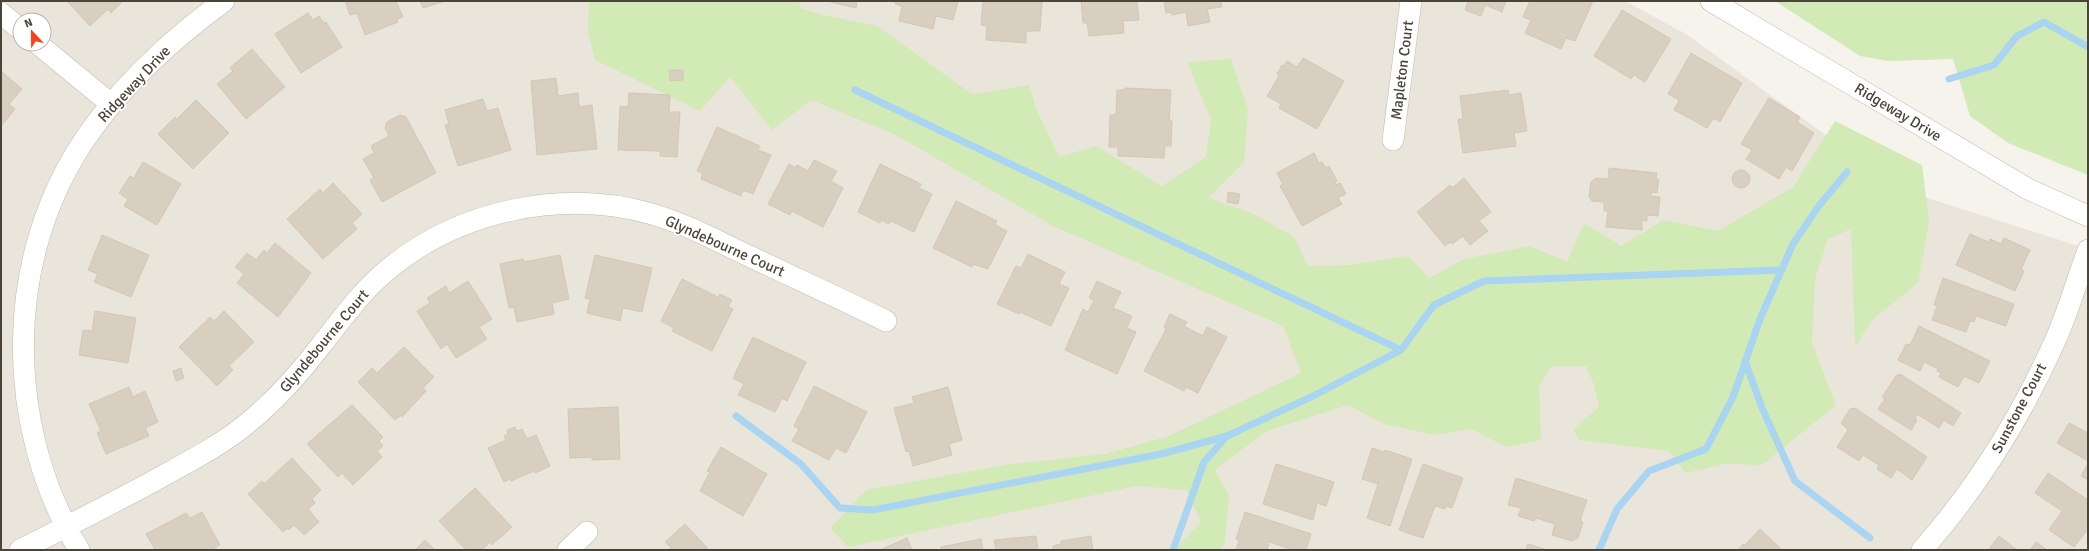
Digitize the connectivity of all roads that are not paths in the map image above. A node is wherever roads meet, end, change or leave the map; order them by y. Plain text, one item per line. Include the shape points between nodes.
1 (224, 1) edge
2 (1411, 1) edge
3 (1711, 1) edge
4 (1, 14) edge
5 (12, 23) edge
6 (48, 52) edge
7 (111, 104) junction
8 (1393, 140) dead end
9 (2088, 216) edge
10 (2088, 250) edge
11 (886, 321) dead end
12 (66, 528) junction
13 (587, 532) dead end
14 (20, 550) edge
15 (79, 550) edge
16 (568, 550) edge
17 (1922, 550) edge

1 - 7 street, Ridgeway Drive via 151,61
2 - 8 street, Mapleton Court
3 - 9 street, Ridgeway Drive via 2028,190
4 - 5 street
6 - 7 street
7 - 12 street, Ridgeway Drive via 83,143 65,175 48,214 35,255 26,298 23,349 26,399 35,446 48,487
10 - 17 street, Sunstone Court via 2055,340 2010,431 1975,484
11 - 12 street, Glyndebourne Court via 691,228 651,214 604,205 564,204 525,208 486,217 448,231 385,272 351,305 291,383 249,422 208,452
12 - 14 street, Glyndebourne Court
12 - 15 street, Ridgeway Drive
13 - 16 street

